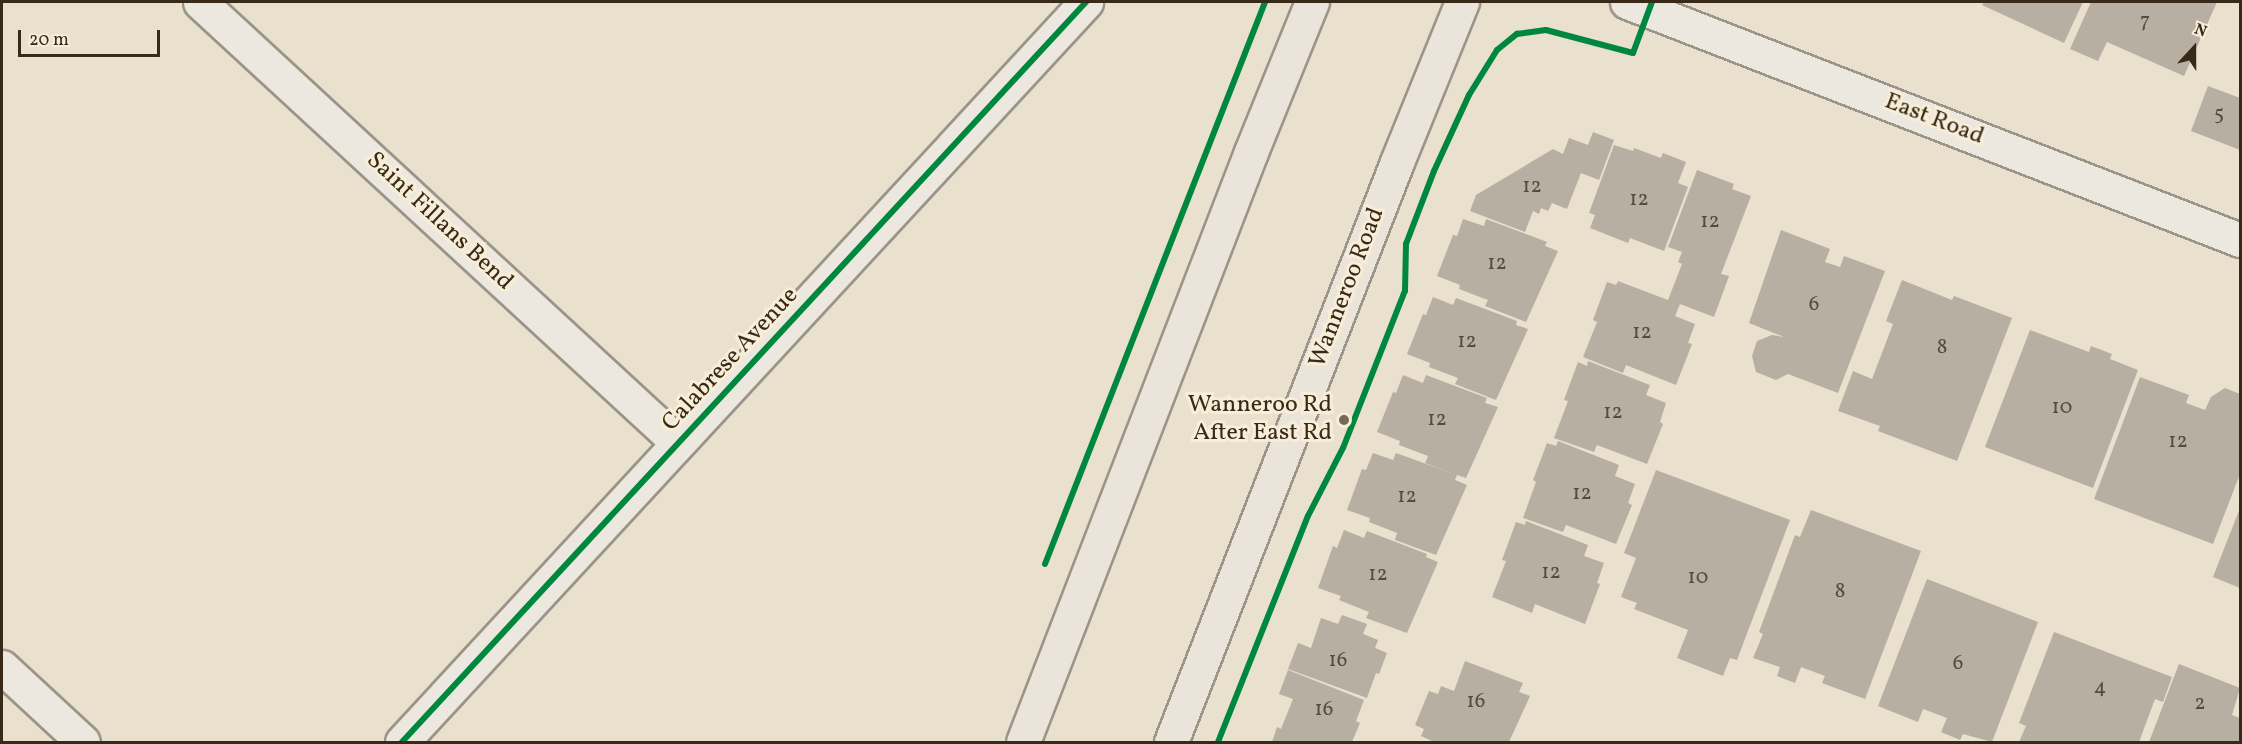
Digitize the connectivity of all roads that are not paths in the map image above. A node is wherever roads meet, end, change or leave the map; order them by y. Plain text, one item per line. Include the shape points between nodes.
1 (200, 2) edge
2 (1086, 2) edge
3 (1312, 2) edge
4 (1462, 2) edge
5 (1627, 2) edge
6 (2241, 240) edge
7 (678, 443) junction
8 (2, 667) edge
9 (83, 742) edge
10 (402, 742) edge
11 (1023, 742) edge
12 (1171, 742) edge

1 - 7 street, Saint Fillans Bend
2 - 7 street, Calabrese Avenue
3 - 11 highway
4 - 12 highway, Wanneroo Road
5 - 6 street, East Road
7 - 10 street, Calabrese Avenue
8 - 9 street

